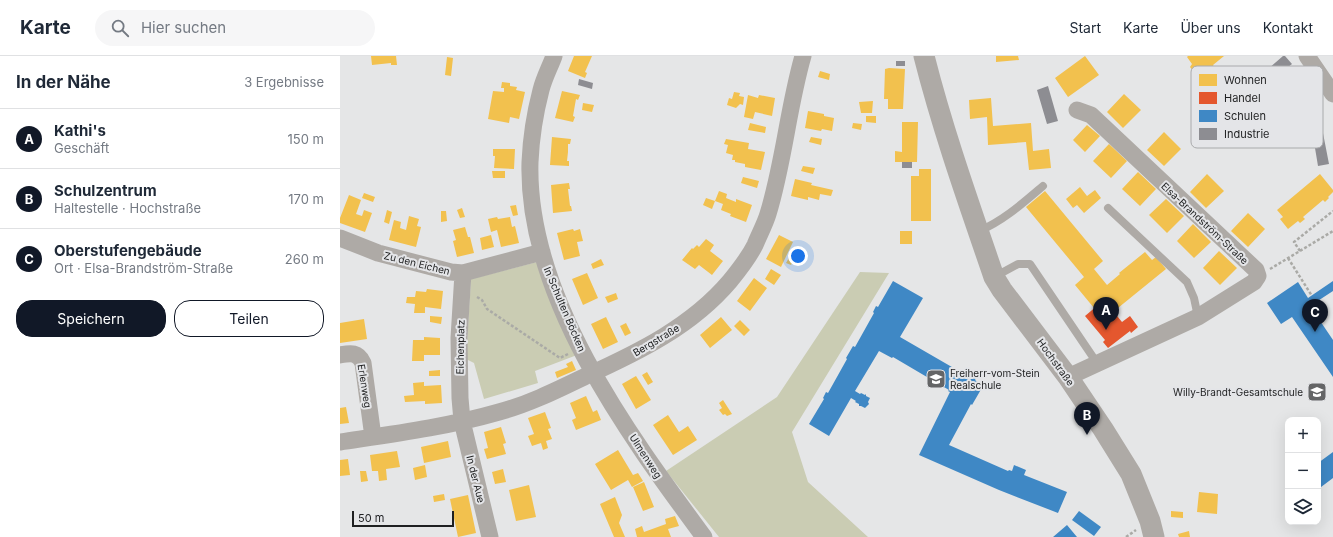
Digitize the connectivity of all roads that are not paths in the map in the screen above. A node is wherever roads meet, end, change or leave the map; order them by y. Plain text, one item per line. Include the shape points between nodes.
1 (554, 56) edge
2 (803, 56) edge
3 (924, 56) edge
4 (1307, 56) edge
5 (1314, 66) edge
6 (1323, 79) edge
7 (1333, 94) edge
8 (1077, 110) dead end
9 (1043, 186) dead end
10 (1108, 208) dead end
11 (979, 232) junction
12 (340, 238) edge
13 (542, 252) junction
14 (463, 273) junction
15 (994, 277) junction
16 (1198, 317) junction
17 (340, 354) edge
18 (1097, 363) junction
19 (594, 373) junction
20 (1068, 377) junction
21 (462, 421) junction
22 (373, 437) junction
23 (340, 442) edge
24 (490, 537) edge
25 (704, 537) edge
26 (1154, 537) edge

1 - 13 street, In Schulten Böcken via 541,89 530,162 531,194
2 - 19 street, Bergstraße via 776,184 768,215 754,247 719,294 699,312 663,338
3 - 11 street, Hochstraße
4 - 5 street
6 - 7 street
8 - 16 street, Elsa-Brandström-Straße via 1091,115 1256,270 1258,276 1254,282
9 - 11 lane via 1009,214
10 - 16 lane via 1187,282
11 - 15 street, Hochstraße
12 - 14 street, Zu den Eichen via 378,253
13 - 14 street, Zu den Eichen
13 - 19 street, In Schulten Böcken via 550,278
14 - 21 street, Eichenplatz via 459,338
15 - 18 lane via 1018,264 1030,264
15 - 20 street, Hochstraße
16 - 18 street
17 - 22 street, Erlenweg via 354,353 361,358
18 - 20 street
19 - 21 street, Bergstraße via 500,412
19 - 25 street, Ulmenweg via 661,478
20 - 26 street, Hochstraße via 1130,474
21 - 22 street, Bergstraße
21 - 24 street, In der Aue
22 - 23 street, Bergstraße

